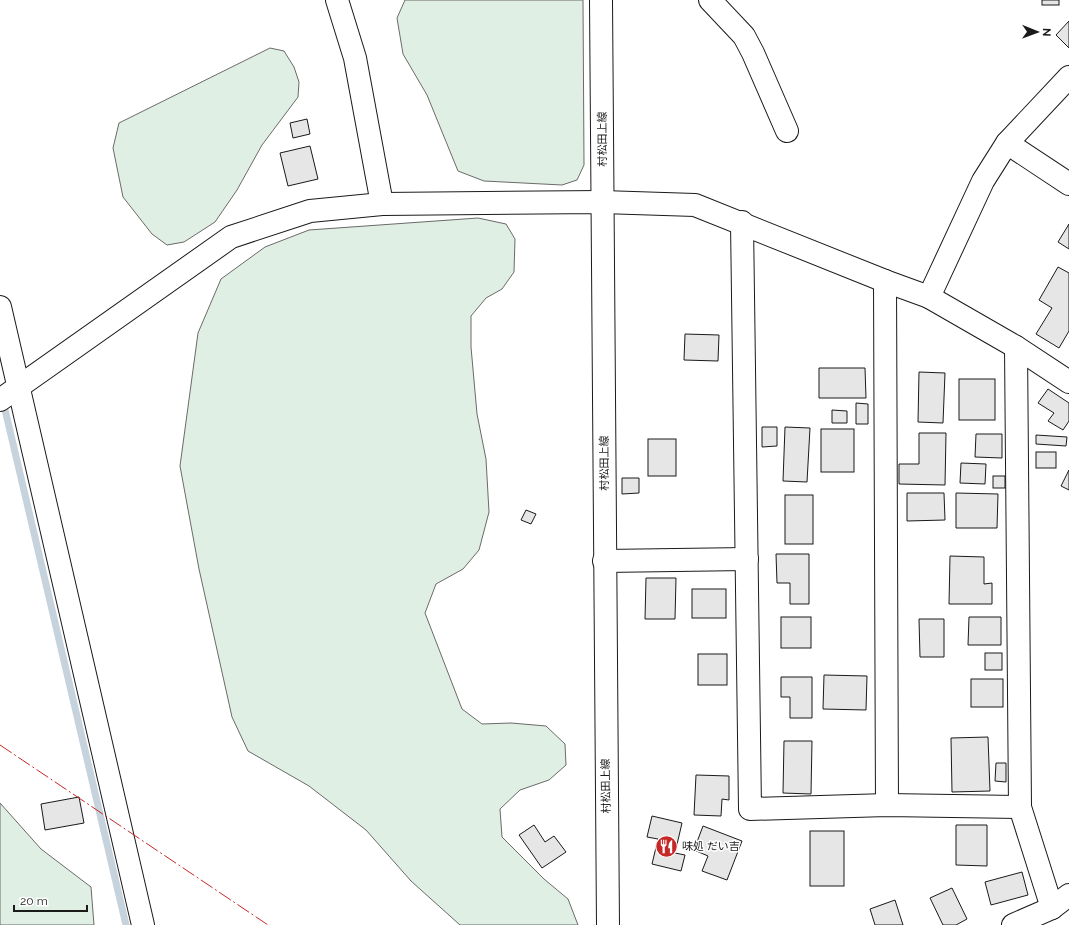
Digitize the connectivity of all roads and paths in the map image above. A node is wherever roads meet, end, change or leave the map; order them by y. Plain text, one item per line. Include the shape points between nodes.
1 (337, 0) edge
2 (601, 0) edge
3 (710, 0) edge
4 (1069, 77) edge
5 (787, 131) dead end
6 (1007, 143) junction
7 (1069, 184) edge
8 (602, 202) junction
9 (382, 204) junction
10 (742, 222) junction
11 (885, 281) junction
12 (929, 297) junction
13 (0, 308) edge
14 (1016, 347) junction
15 (1069, 382) edge
16 (18, 387) junction
17 (0, 400) edge
18 (746, 559) junction
19 (604, 561) junction
20 (887, 806) junction
21 (1020, 808) junction
22 (1069, 895) edge
23 (1052, 908) junction
24 (143, 925) edge
25 (608, 925) edge
26 (1013, 925) edge

1 - 9 street via 355,58
2 - 8 street, 村松田上線
3 - 5 street via 744,36
4 - 6 street
6 - 7 street
6 - 12 street via 983,181
8 - 9 street
8 - 10 street via 695,204
8 - 19 street, 村松田上線
9 - 16 street via 310,211 231,237
10 - 11 street
10 - 18 street
11 - 12 street
11 - 20 street
12 - 14 street
13 - 16 street
14 - 15 street
14 - 21 street
16 - 17 street
16 - 24 street
18 - 19 street
18 - 20 street via 750,808
19 - 25 street, 村松田上線
20 - 21 street
21 - 23 street
22 - 23 street
23 - 26 street

